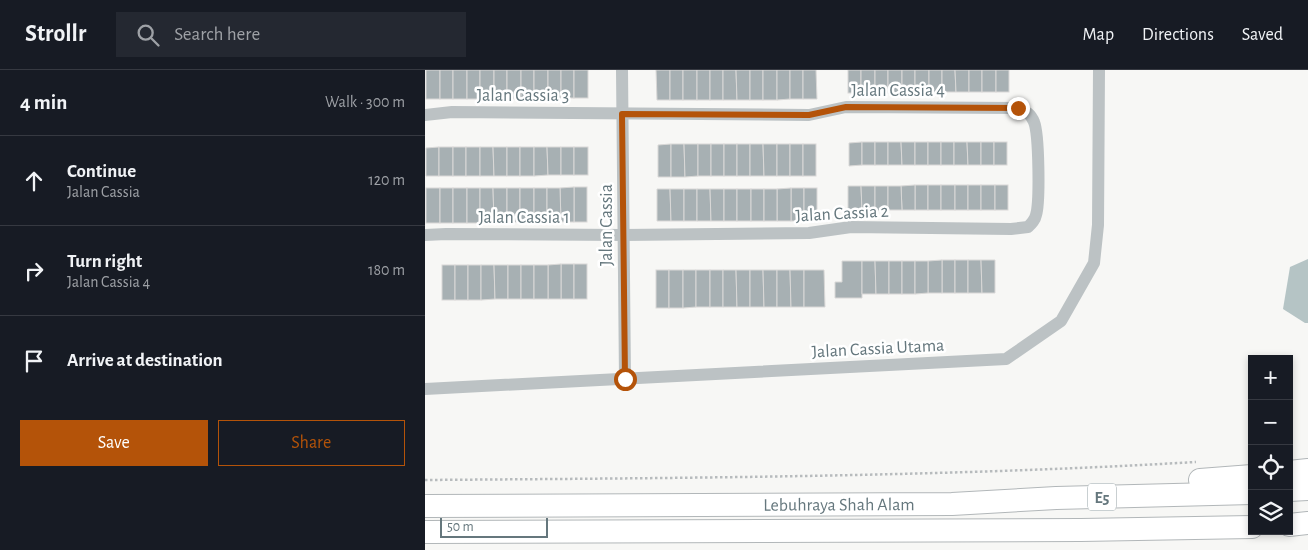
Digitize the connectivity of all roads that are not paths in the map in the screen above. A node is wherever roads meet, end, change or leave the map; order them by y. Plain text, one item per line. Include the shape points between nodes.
1 (622, 70) edge
2 (1099, 70) edge
3 (622, 114) junction
4 (425, 115) edge
5 (1038, 166) joint
6 (425, 235) edge
7 (623, 235) junction
8 (625, 379) junction
9 (425, 389) edge
10 (1308, 470) edge
11 (1293, 472) edge
12 (1248, 476) edge
13 (1308, 489) edge
14 (1293, 490) edge
15 (1248, 493) edge
16 (952, 504) junction
17 (425, 506) edge
18 (1308, 523) edge
19 (1293, 524) edge
20 (1248, 528) edge
21 (425, 532) edge

1 - 3 street, Jalan Cassia
2 - 8 street, Jalan Cassia Utama via 1098,225 1093,263 1061,321 1006,359
3 - 4 street, Jalan Cassia 3 via 452,112
3 - 5 street, Jalan Cassia 4 via 809,115 846,107 1018,108 1027,112 1035,122
3 - 7 street, Jalan Cassia
5 - 7 street, Jalan Cassia 2 via 1037,213 1028,228 851,227 809,233
6 - 7 street, Jalan Cassia 1
7 - 8 street, Jalan Cassia
8 - 9 street, Jalan Cassia Utama
10 - 11 highway
12 - 16 highway
13 - 14 highway
15 - 16 highway, Lebuhraya Shah Alam / E5
16 - 17 highway, Lebuhraya Shah Alam / E5
18 - 19 highway
20 - 21 highway, Lebuhraya Shah Alam / E5

